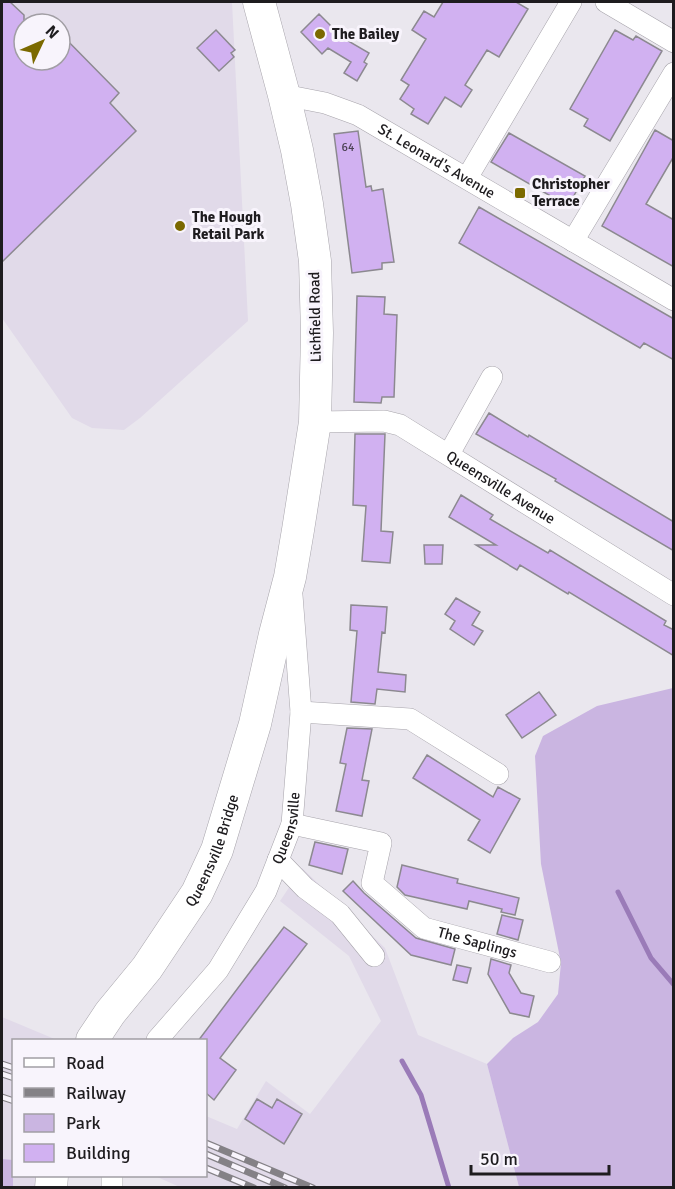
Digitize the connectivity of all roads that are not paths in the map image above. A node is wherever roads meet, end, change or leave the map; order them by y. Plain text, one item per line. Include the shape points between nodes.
1 (259, 2) edge
2 (571, 2) edge
3 (606, 2) edge
4 (674, 42) edge
5 (674, 73) edge
6 (284, 95) junction
7 (467, 178) junction
8 (573, 241) junction
9 (674, 300) edge
10 (492, 377) dead end
11 (315, 422) junction
12 (449, 454) junction
13 (290, 577) junction
14 (674, 595) edge
15 (275, 634) joint
16 (301, 712) junction
17 (498, 774) dead end
18 (292, 824) junction
19 (278, 860) junction
20 (374, 956) dead end
21 (550, 962) dead end
22 (94, 1039) edge
23 (158, 1039) edge

1 - 6 highway, Lichfield Road
2 - 7 street
3 - 4 street
5 - 8 street
6 - 7 street, St. Leonard's Avenue via 358,115
6 - 11 highway, Lichfield Road via 315,261
7 - 8 street, St. Leonard's Avenue
8 - 9 street, St. Leonard's Avenue
10 - 12 street
11 - 12 street, Queensville Avenue via 392,422
11 - 13 highway, Lichfield Road
12 - 14 street, Queensville Avenue
13 - 15 highway, Lichfield Road
13 - 16 street, Queensville
15 - 22 highway, Queensville Bridge via 255,724 217,850 191,902
16 - 17 street via 410,719
16 - 18 street, Queensville
18 - 19 street, Queensville
18 - 21 street, The Saplings via 381,843 372,883 424,928
19 - 20 street via 305,888 340,914
19 - 23 street, Queensville via 266,891 218,970

